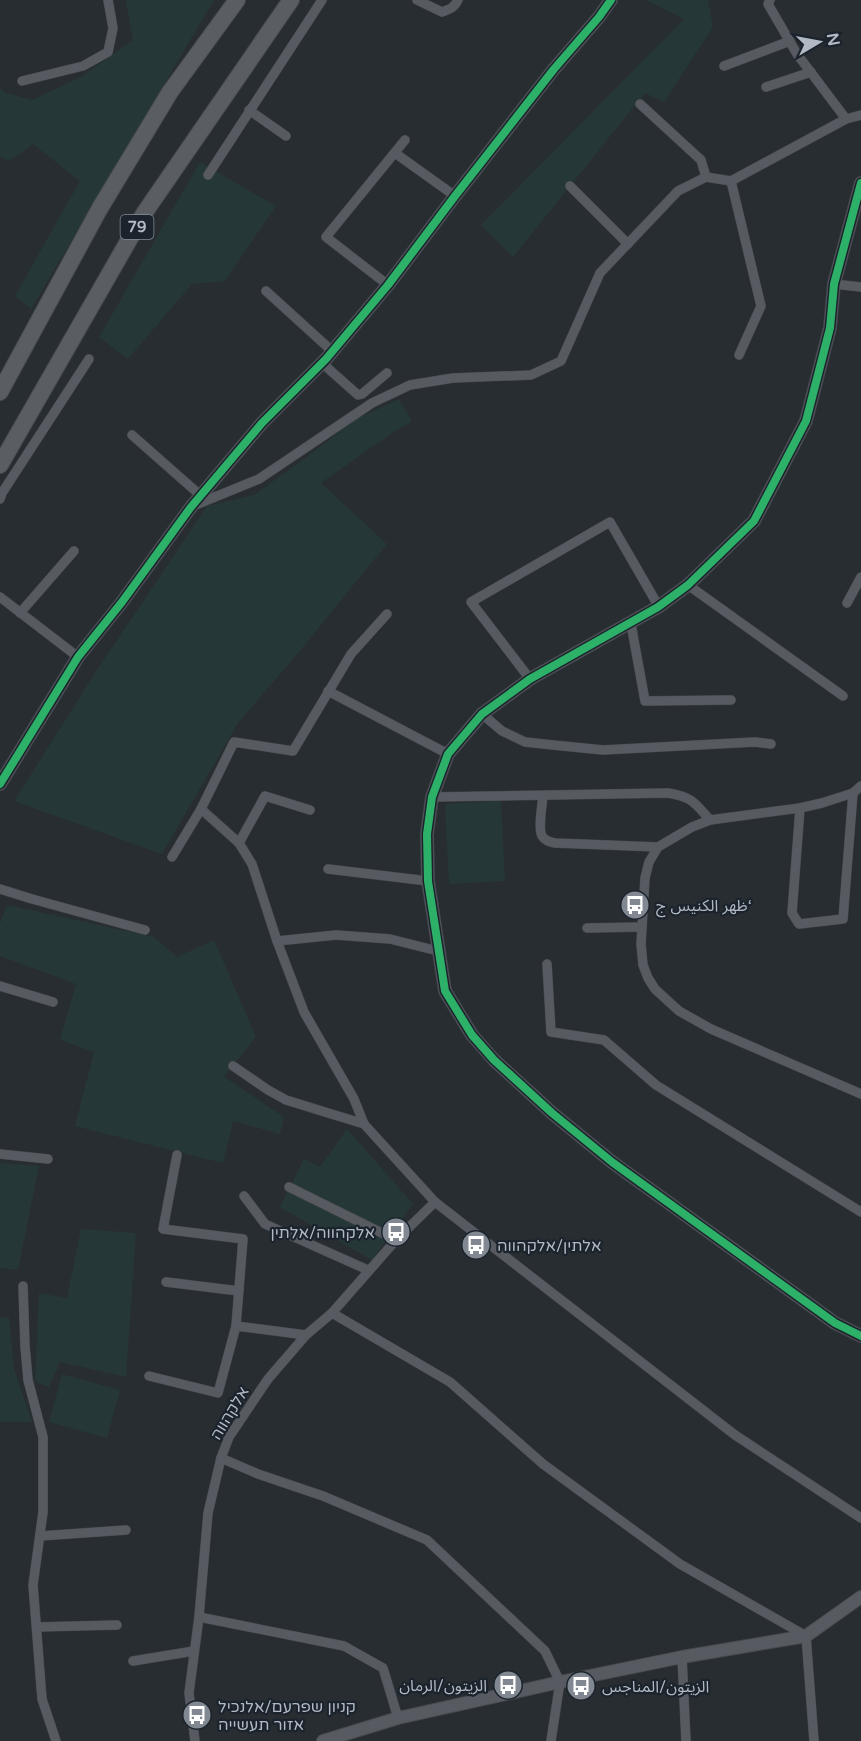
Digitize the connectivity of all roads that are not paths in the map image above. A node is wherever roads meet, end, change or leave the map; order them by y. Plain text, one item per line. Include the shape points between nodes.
1 (108, 0) edge
2 (237, 0) edge
3 (291, 0) edge
4 (322, 0) edge
5 (417, 0) edge
6 (458, 0) edge
7 (611, 0) edge
8 (770, 0) edge
9 (790, 41) junction
10 (724, 66) dead end
11 (811, 72) junction
12 (22, 81) dead end
13 (766, 87) dead end
14 (640, 104) dead end
15 (249, 110) junction
16 (861, 115) edge
17 (846, 119) junction
18 (286, 136) dead end
19 (405, 140) dead end
20 (395, 153) junction
21 (208, 175) dead end
22 (706, 177) junction
23 (731, 181) junction
24 (861, 183) edge
25 (570, 186) dead end
26 (455, 196) junction
27 (628, 244) junction
28 (834, 284) junction
29 (388, 285) junction
30 (861, 287) edge
31 (266, 291) dead end
32 (332, 351) junction
33 (739, 355) dead end
34 (89, 359) dead end
35 (322, 363) junction
36 (387, 373) dead end
37 (0, 392) edge
38 (132, 435) dead end
39 (0, 465) edge
40 (200, 495) junction
41 (0, 499) edge
42 (191, 507) junction
43 (74, 550) dead end
44 (861, 577) edge
45 (688, 585) junction
46 (0, 597) edge
47 (847, 603) dead end
48 (659, 607) junction
49 (20, 613) junction
50 (387, 614) dead end
51 (631, 624) junction
52 (78, 657) junction
53 (530, 679) junction
54 (328, 691) junction
55 (843, 696) dead end
56 (731, 700) dead end
57 (482, 714) junction
58 (771, 744) dead end
59 (448, 754) junction
60 (0, 784) edge
61 (861, 786) edge
62 (853, 793) junction
63 (543, 796) junction
64 (432, 797) junction
65 (201, 808) junction
66 (800, 808) junction
67 (310, 810) dead end
68 (710, 820) junction
69 (239, 843) junction
70 (658, 847) junction
71 (171, 857) dead end
72 (328, 869) dead end
73 (428, 881) junction
74 (0, 889) edge
75 (642, 927) junction
76 (587, 928) dead end
77 (145, 930) dead end
78 (277, 941) junction
79 (438, 951) junction
80 (547, 964) dead end
81 (0, 986) edge
82 (53, 1002) dead end
83 (233, 1066) dead end
84 (861, 1094) edge
85 (364, 1124) junction
86 (0, 1154) edge
87 (177, 1155) dead end
88 (48, 1159) dead end
89 (289, 1187) dead end
90 (244, 1196) dead end
91 (435, 1202) junction
92 (861, 1212) edge
93 (396, 1240) junction
94 (368, 1270) junction
95 (166, 1282) dead end
96 (23, 1286) dead end
97 (239, 1291) junction
98 (332, 1313) junction
99 (236, 1326) junction
100 (306, 1335) junction
101 (861, 1336) edge
102 (149, 1376) dead end
103 (221, 1458) junction
104 (861, 1518) edge
105 (126, 1530) dead end
106 (39, 1536) junction
107 (861, 1598) edge
108 (199, 1617) junction
109 (117, 1625) dead end
110 (37, 1627) junction
111 (806, 1636) junction
112 (194, 1652) junction
113 (682, 1657) junction
114 (133, 1661) dead end
115 (560, 1682) junction
116 (398, 1718) junction
117 (327, 1740) edge
118 (56, 1741) edge
119 (195, 1741) edge
120 (551, 1741) edge
121 (686, 1741) edge
122 (814, 1741) edge

1 - 12 street via 113,28 108,52 83,66
2 - 37 highway, 79 via 170,92 105,198
3 - 39 highway, 79 via 145,212
4 - 15 street
5 - 6 street via 442,12
7 - 26 street
8 - 9 street via 768,4
9 - 10 street
9 - 11 street
11 - 13 street
11 - 17 street
14 - 22 street via 701,160
15 - 18 street
15 - 21 street
16 - 17 street
17 - 23 street
19 - 20 street
20 - 26 street
20 - 29 street via 326,237
22 - 23 street
22 - 27 street via 678,191
23 - 33 street via 761,306
24 - 28 street
25 - 27 street
26 - 29 street
27 - 42 street via 600,273 561,361 531,375 453,378 410,385 372,403 259,479
28 - 30 street
28 - 45 street via 830,328 806,421 754,521
29 - 32 street
31 - 32 street
32 - 35 street
34 - 41 street
35 - 36 street via 358,395
35 - 40 street via 262,423
38 - 40 street
40 - 42 street
42 - 52 street
43 - 49 street
44 - 47 street
45 - 48 street
45 - 55 street
46 - 49 street
48 - 51 street
48 - 53 street via 610,522 471,602
49 - 52 street
50 - 54 street via 351,654
51 - 53 street
51 - 56 street via 645,701
52 - 60 street
53 - 57 street
54 - 59 street
54 - 65 street via 293,751 234,742
57 - 58 street via 502,731 525,742 553,746 603,750
57 - 59 street
59 - 64 street
61 - 62 street
62 - 66 street
62 - 66 street via 843,919 799,924 792,913
63 - 64 street
63 - 68 street via 668,793 685,796
63 - 70 street via 541,828 547,841
64 - 73 street via 427,834
65 - 69 street
65 - 71 street
66 - 68 street
67 - 69 street via 265,796
68 - 70 street
69 - 78 street via 252,864
70 - 75 street via 645,878
72 - 73 street
73 - 79 street
74 - 77 street
75 - 76 street
75 - 84 street via 643,965 648,978 679,1011 711,1029
78 - 79 street via 336,935 390,939
78 - 85 street via 304,1012
79 - 101 street via 445,991 472,1035 494,1060 612,1162 835,1323
80 - 92 street via 551,1032 604,1040 656,1085
81 - 82 street
83 - 85 street via 286,1100
85 - 91 street
86 - 88 street
87 - 97 street via 163,1229 243,1239
89 - 93 street
90 - 94 street via 265,1224
91 - 93 street, אלקהווה
91 - 104 street via 735,1435
93 - 94 street, אלקהווה
94 - 98 street, אלקהווה
95 - 97 street
96 - 106 street via 28,1380 43,1437 43,1512
97 - 99 street
98 - 100 street, אלקהווה
98 - 111 street via 450,1382 543,1464 680,1564
99 - 100 street
99 - 102 street via 218,1393
100 - 103 street, אלקהווה via 268,1379 229,1437
103 - 108 street, אלקהווה via 208,1514
103 - 115 street via 427,1540 545,1651
105 - 106 street
106 - 110 street via 33,1585
107 - 111 street
108 - 112 street, אלקהווה
108 - 116 street via 344,1646 383,1668
109 - 110 street
110 - 118 street via 42,1699
111 - 113 street
111 - 122 street
112 - 114 street
112 - 119 street, אלקהווה via 189,1693
113 - 115 street
113 - 121 street
115 - 116 street
115 - 120 street
116 - 117 street

